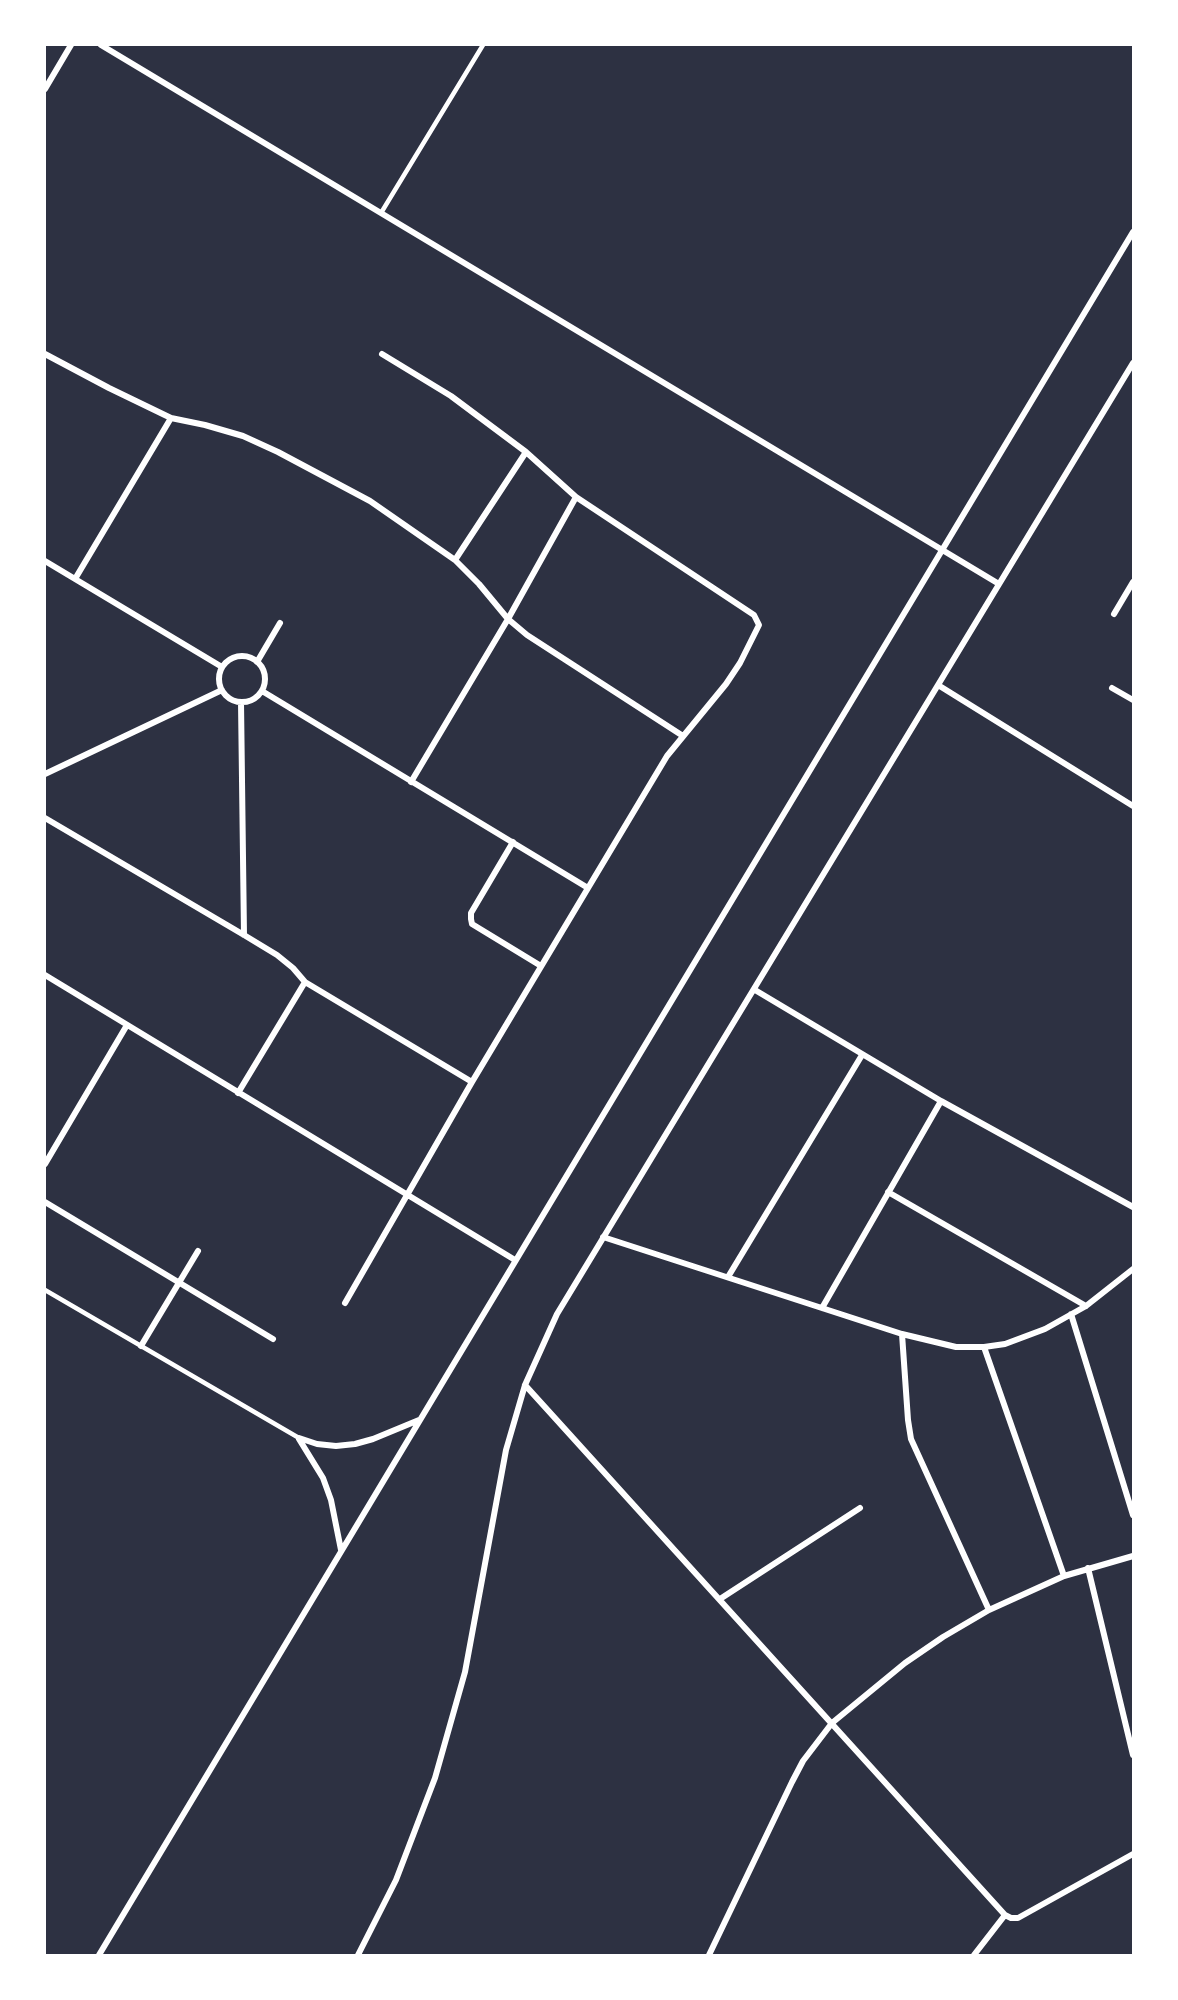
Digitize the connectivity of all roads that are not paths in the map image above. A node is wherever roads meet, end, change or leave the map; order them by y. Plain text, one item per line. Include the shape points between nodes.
1 (71, 45) edge
2 (101, 45) edge
3 (483, 45) edge
4 (45, 89) edge
5 (381, 213) junction
6 (1133, 232) edge
7 (45, 354) edge
8 (382, 354) dead end
9 (1133, 363) edge
10 (1126, 374) junction
11 (1133, 378) edge
12 (171, 418) junction
13 (525, 452) junction
14 (576, 497) junction
15 (942, 550) junction
16 (455, 560) junction
17 (45, 561) edge
18 (75, 579) junction
19 (1133, 582) edge
20 (999, 584) junction
21 (1114, 614) dead end
22 (508, 619) junction
23 (280, 623) dead end
24 (257, 662) junction
25 (222, 667) junction
26 (938, 685) junction
27 (1113, 687) dead end
28 (222, 690) junction
29 (262, 692) junction
30 (1133, 700) edge
31 (241, 702) junction
32 (683, 736) junction
33 (45, 774) edge
34 (411, 782) junction
35 (1133, 806) edge
36 (45, 818) edge
37 (513, 842) junction
38 (588, 888) junction
39 (244, 935) junction
40 (542, 966) junction
41 (45, 975) edge
42 (305, 982) junction
43 (754, 990) junction
44 (127, 1025) junction
45 (862, 1055) junction
46 (472, 1082) junction
47 (238, 1093) junction
48 (941, 1101) junction
49 (45, 1164) edge
50 (888, 1192) junction
51 (407, 1195) junction
52 (45, 1202) edge
53 (1133, 1206) edge
54 (603, 1237) junction
55 (198, 1251) dead end
56 (515, 1260) junction
57 (1133, 1269) edge
58 (728, 1277) junction
59 (179, 1282) junction
60 (45, 1290) edge
61 (345, 1303) dead end
62 (1086, 1306) junction
63 (822, 1308) junction
64 (1071, 1314) junction
65 (902, 1334) junction
66 (273, 1339) dead end
67 (141, 1346) junction
68 (984, 1347) junction
69 (525, 1385) junction
70 (418, 1420) junction
71 (299, 1438) junction
72 (860, 1508) dead end
73 (1133, 1515) edge
74 (341, 1550) junction
75 (1133, 1556) edge
76 (1088, 1569) junction
77 (1064, 1576) junction
78 (720, 1599) junction
79 (989, 1610) junction
80 (832, 1723) junction
81 (1133, 1755) edge
82 (1133, 1854) edge
83 (1005, 1915) junction
84 (99, 1955) edge
85 (358, 1955) edge
86 (709, 1955) edge
87 (974, 1955) edge

1 - 4 street
2 - 5 street
3 - 5 lane
5 - 15 street
6 - 15 street
7 - 12 street
8 - 13 street via 451,396
9 - 10 street
10 - 11 street
10 - 20 street
12 - 16 street via 243,436 278,452 370,501
12 - 18 street
13 - 14 street
13 - 16 street
14 - 22 street
14 - 32 street via 757,618 758,628 740,663
15 - 20 street
15 - 56 street
16 - 22 street
17 - 18 street
18 - 25 street
19 - 21 street
20 - 26 street
22 - 32 street
22 - 34 street
23 - 24 street
24 - 25 street via 238,656
24 - 29 street via 265,681
25 - 28 street
26 - 35 street
26 - 43 street
27 - 30 street
28 - 31 street via 230,699
28 - 33 street
29 - 31 street via 253,700
29 - 34 street
31 - 39 street
32 - 38 street
34 - 37 street
36 - 39 street
37 - 38 street
37 - 40 street via 471,913 472,924
38 - 40 street
39 - 42 street via 277,955
40 - 46 street
41 - 44 street
42 - 46 street
42 - 47 street
43 - 45 street
43 - 54 street
44 - 47 street
44 - 49 street
45 - 48 street
45 - 58 street
46 - 51 street
47 - 51 street
48 - 50 street
48 - 53 street
50 - 62 street
50 - 63 street
51 - 56 street
51 - 61 street
52 - 59 street
54 - 58 street
54 - 69 street via 557,1314
55 - 59 street
56 - 70 street
57 - 62 street
58 - 63 street
59 - 66 street
59 - 67 street
60 - 67 lane
62 - 64 street
63 - 65 street
64 - 68 street via 1025,1338
64 - 73 street
65 - 68 street via 956,1347
65 - 79 street via 911,1439
67 - 71 lane
68 - 77 street
69 - 78 street
69 - 85 street via 506,1450 465,1672 451,1725 417,1829
70 - 71 street via 355,1444 316,1444
70 - 74 street
71 - 74 street via 323,1478
72 - 78 street
74 - 84 street
75 - 76 street
76 - 77 street
76 - 81 street
77 - 79 street
78 - 80 street
79 - 80 street via 905,1663
80 - 83 street
80 - 86 street via 803,1761
82 - 83 street via 1018,1918
83 - 87 street

